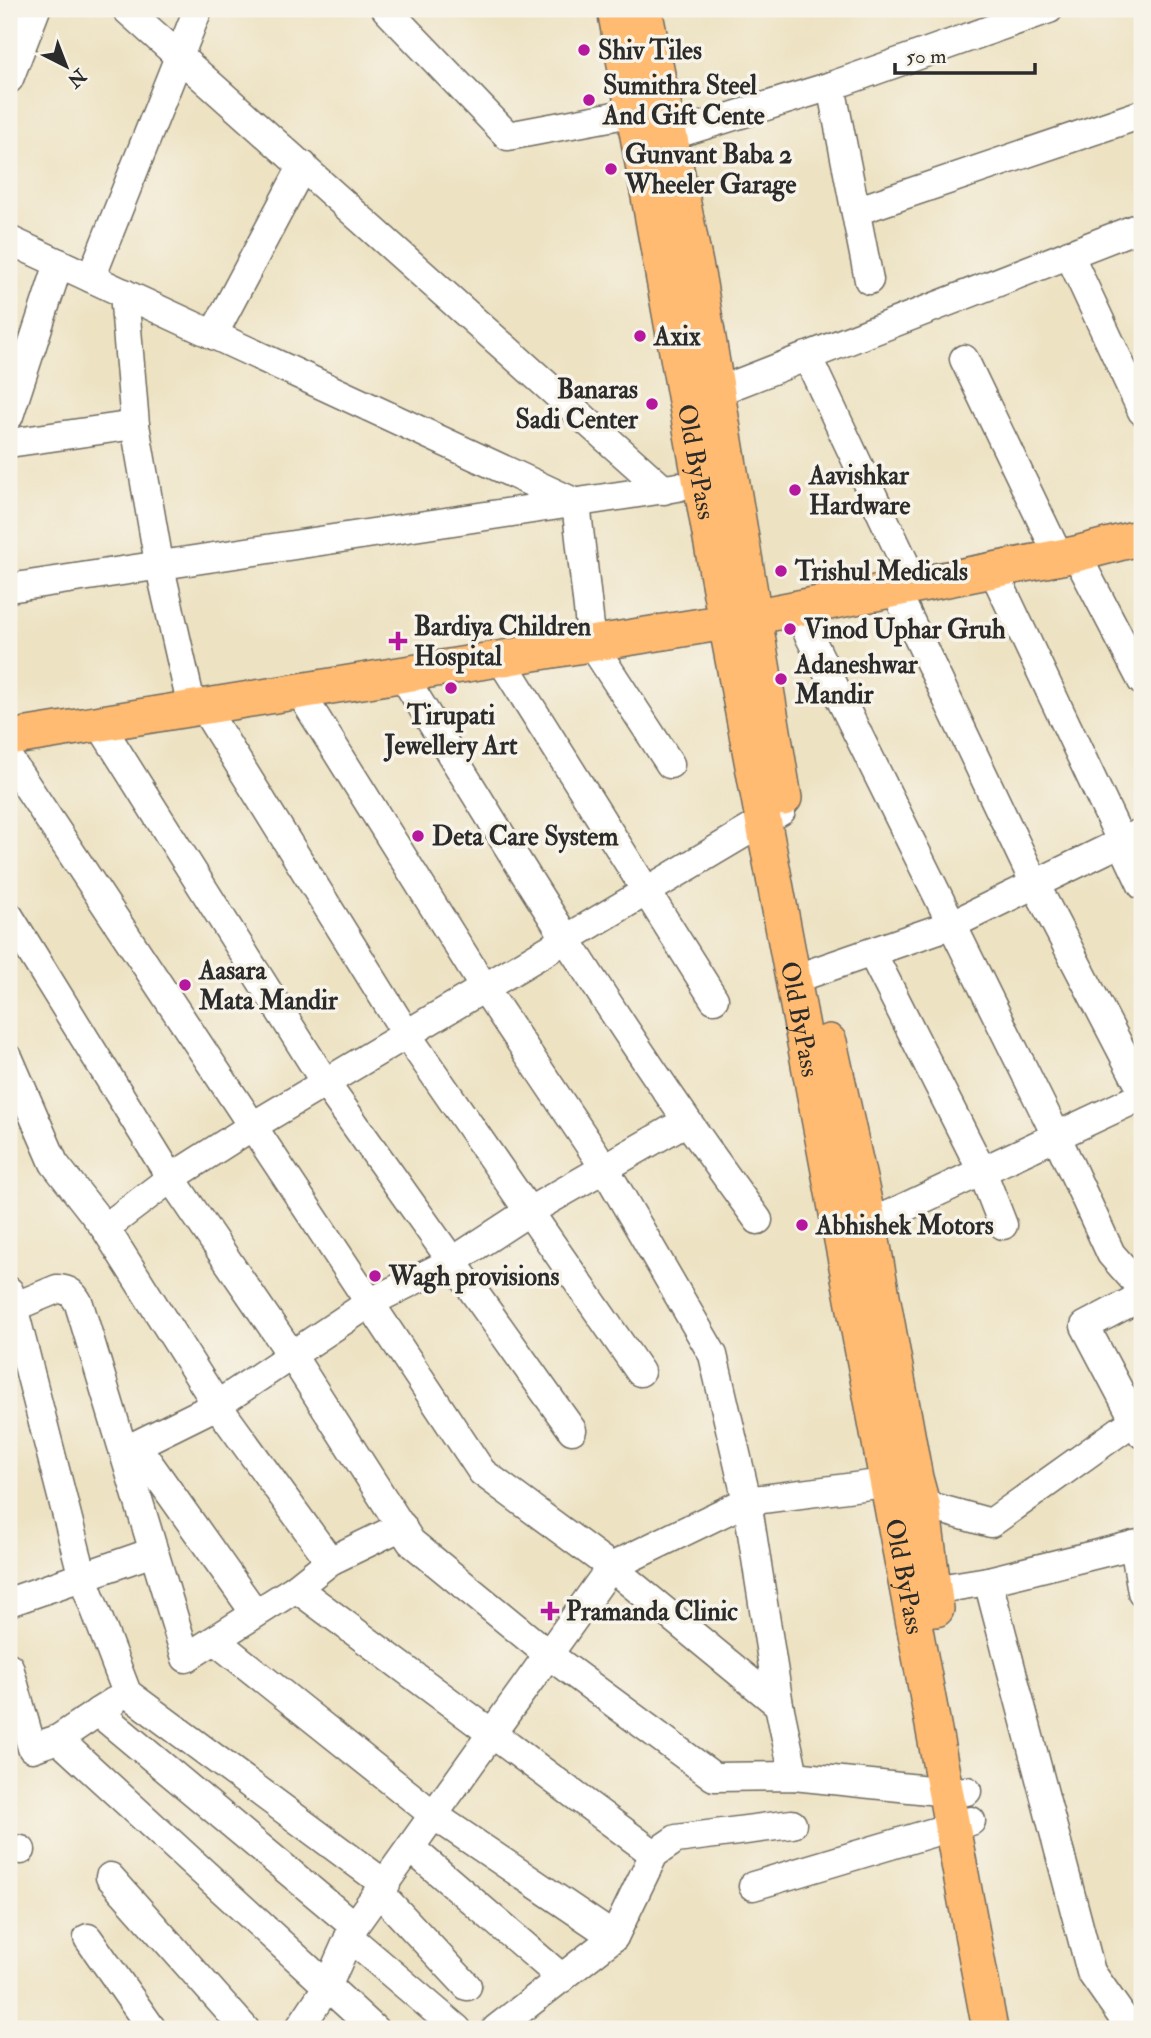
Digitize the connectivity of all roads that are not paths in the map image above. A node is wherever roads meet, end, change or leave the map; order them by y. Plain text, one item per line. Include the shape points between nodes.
1 (36, 9) edge
2 (127, 9) edge
3 (198, 9) edge
4 (386, 9) edge
5 (615, 9) edge
6 (644, 9) edge
7 (1049, 9) edge
8 (180, 58) junction
9 (9, 79) edge
10 (831, 86) junction
11 (1142, 114) edge
12 (652, 125) junction
13 (303, 165) junction
14 (856, 211) junction
15 (1142, 226) edge
16 (9, 240) edge
17 (1069, 254) junction
18 (59, 263) junction
19 (91, 278) junction
20 (869, 280) dead end
21 (124, 293) junction
22 (213, 335) junction
23 (807, 356) junction
24 (964, 359) dead end
25 (716, 392) junction
26 (1142, 411) edge
27 (9, 416) edge
28 (135, 425) junction
29 (9, 443) edge
30 (701, 484) junction
31 (664, 489) junction
32 (576, 503) junction
33 (1142, 537) edge
34 (1068, 556) junction
35 (159, 563) junction
36 (993, 570) junction
37 (905, 587) junction
38 (9, 588) edge
39 (796, 609) junction
40 (739, 620) junction
41 (592, 644) junction
42 (500, 658) junction
43 (402, 674) junction
44 (1142, 681) edge
45 (299, 691) junction
46 (197, 707) junction
47 (99, 723) junction
48 (9, 737) edge
49 (9, 759) edge
50 (670, 764) dead end
51 (775, 814) junction
52 (1132, 837) edge
53 (1035, 884) junction
54 (1142, 885) edge
55 (646, 895) junction
56 (9, 916) edge
57 (953, 925) junction
58 (565, 942) junction
59 (872, 953) junction
60 (804, 976) junction
61 (485, 989) junction
62 (713, 999) dead end
63 (407, 1035) junction
64 (9, 1059) edge
65 (326, 1084) junction
66 (1142, 1090) edge
67 (1142, 1096) edge
68 (685, 1122) junction
69 (251, 1127) junction
70 (1056, 1135) junction
71 (604, 1167) junction
72 (982, 1171) junction
73 (171, 1178) junction
74 (528, 1212) junction
75 (758, 1220) dead end
76 (1003, 1225) dead end
77 (105, 1228) junction
78 (856, 1231) junction
79 (453, 1261) junction
80 (1142, 1289) edge
81 (1142, 1296) edge
82 (371, 1302) junction
83 (10, 1303) edge
84 (292, 1354) junction
85 (640, 1372) dead end
86 (217, 1405) junction
87 (1140, 1423) edge
88 (572, 1430) dead end
89 (131, 1447) junction
90 (905, 1492) junction
91 (747, 1501) junction
92 (402, 1526) junction
93 (1138, 1544) edge
94 (153, 1552) junction
95 (330, 1561) junction
96 (611, 1567) junction
97 (83, 1578) junction
98 (988, 1581) junction
99 (296, 1588) junction
100 (922, 1591) junction
101 (1142, 1592) edge
102 (9, 1602) edge
103 (255, 1613) junction
104 (216, 1641) junction
105 (549, 1655) junction
106 (9, 1667) edge
107 (127, 1693) junction
108 (779, 1705) junction
109 (98, 1712) junction
110 (490, 1734) junction
111 (58, 1738) junction
112 (794, 1776) junction
113 (959, 1807) junction
114 (435, 1816) junction
115 (792, 1824) dead end
116 (412, 1849) junction
117 (654, 1854) junction
118 (110, 1877) dead end
119 (753, 1886) dead end
120 (383, 1889) junction
121 (351, 1931) junction
122 (614, 1937) junction
123 (88, 1938) dead end
124 (562, 1978) junction
125 (467, 1986) dead end
126 (327, 1987) junction
127 (152, 2029) edge
128 (245, 2029) edge
129 (299, 2029) edge
130 (374, 2029) edge
131 (457, 2029) edge
132 (496, 2029) edge
133 (990, 2029) edge
134 (1006, 2029) edge
135 (1131, 2029) edge

1 - 9 street
2 - 8 street
3 - 8 street
4 - 12 street via 508,136
5 - 12 main road, Old ByPass
6 - 12 main road, Old ByPass
7 - 10 street
8 - 13 street
8 - 19 street
10 - 12 street
10 - 14 street
11 - 14 street
12 - 25 main road, Old ByPass
12 - 30 main road, Old ByPass
13 - 22 street
13 - 31 street
14 - 20 street
15 - 17 street
16 - 18 street
17 - 23 street
17 - 26 street
18 - 19 street
18 - 27 street
19 - 21 street
21 - 22 street
21 - 28 street
22 - 32 street
23 - 25 street
23 - 37 street
24 - 34 street
25 - 40 main road, Old ByPass
28 - 29 street
28 - 35 street
30 - 31 street
30 - 40 main road, Old ByPass
31 - 32 street
32 - 35 street
32 - 41 street
33 - 34 main road
34 - 36 main road
34 - 44 street
35 - 38 street
35 - 46 street
36 - 37 main road
36 - 52 street
37 - 39 main road
37 - 53 street
39 - 40 main road
39 - 57 street
40 - 41 main road
40 - 51 main road, Old ByPass
41 - 42 main road
41 - 50 street
42 - 43 main road
42 - 55 street
43 - 45 main road
43 - 58 street
45 - 46 main road
45 - 61 street
46 - 47 main road
46 - 63 street
47 - 48 main road
47 - 65 street
49 - 69 street
51 - 55 street
51 - 60 main road, Old ByPass
52 - 53 street
52 - 54 street
53 - 57 street
53 - 66 street
55 - 58 street
55 - 62 street
56 - 73 street
57 - 59 street
57 - 70 street
58 - 61 street
58 - 68 street
59 - 60 street
59 - 72 street
60 - 78 main road, Old ByPass
61 - 63 street
61 - 71 street
63 - 65 street
63 - 74 street
64 - 77 street via 54,1163
65 - 69 street
65 - 79 street
67 - 70 street
68 - 71 street
68 - 75 street
69 - 73 street
69 - 82 street
70 - 72 street
70 - 80 street via 1111,1254
71 - 74 street
71 - 91 street via 713,1355
72 - 76 street
72 - 78 street
73 - 77 street
73 - 84 street
74 - 79 street
74 - 85 street
77 - 86 street
78 - 90 main road, Old ByPass
79 - 82 street
79 - 88 street
81 - 87 street via 1085,1326
82 - 84 street
82 - 96 street via 482,1472
83 - 89 street via 57,1289 75,1296
83 - 97 street
84 - 86 street
84 - 92 street
86 - 89 street
86 - 95 street
87 - 90 street via 991,1523
89 - 94 street
89 - 103 street
90 - 91 street
90 - 100 main road, Old ByPass
91 - 96 street
91 - 108 street
92 - 95 street
92 - 105 street via 411,1542
93 - 98 street
93 - 101 street
94 - 97 street
94 - 104 street via 186,1658
95 - 99 street
96 - 105 street
96 - 108 street
97 - 102 street
97 - 107 street
98 - 100 street
98 - 135 street via 1091,1972
99 - 103 street
99 - 110 street
100 - 113 main road, Old ByPass
103 - 104 street
104 - 114 street
105 - 110 street
105 - 112 street via 714,1777
106 - 111 street via 32,1748
107 - 109 street
107 - 120 street
108 - 112 street
109 - 111 street
109 - 121 street
110 - 114 street
110 - 117 street
111 - 126 street
112 - 113 street
113 - 119 street
113 - 133 main road, Old ByPass
113 - 134 main road, Old ByPass
114 - 116 street
114 - 122 street
115 - 117 street via 676,1839
116 - 120 street
116 - 124 street
117 - 122 street
118 - 128 street
120 - 121 street
120 - 125 street
121 - 126 street
121 - 131 street
122 - 124 street
123 - 127 street
124 - 132 street
126 - 129 street
126 - 130 street

